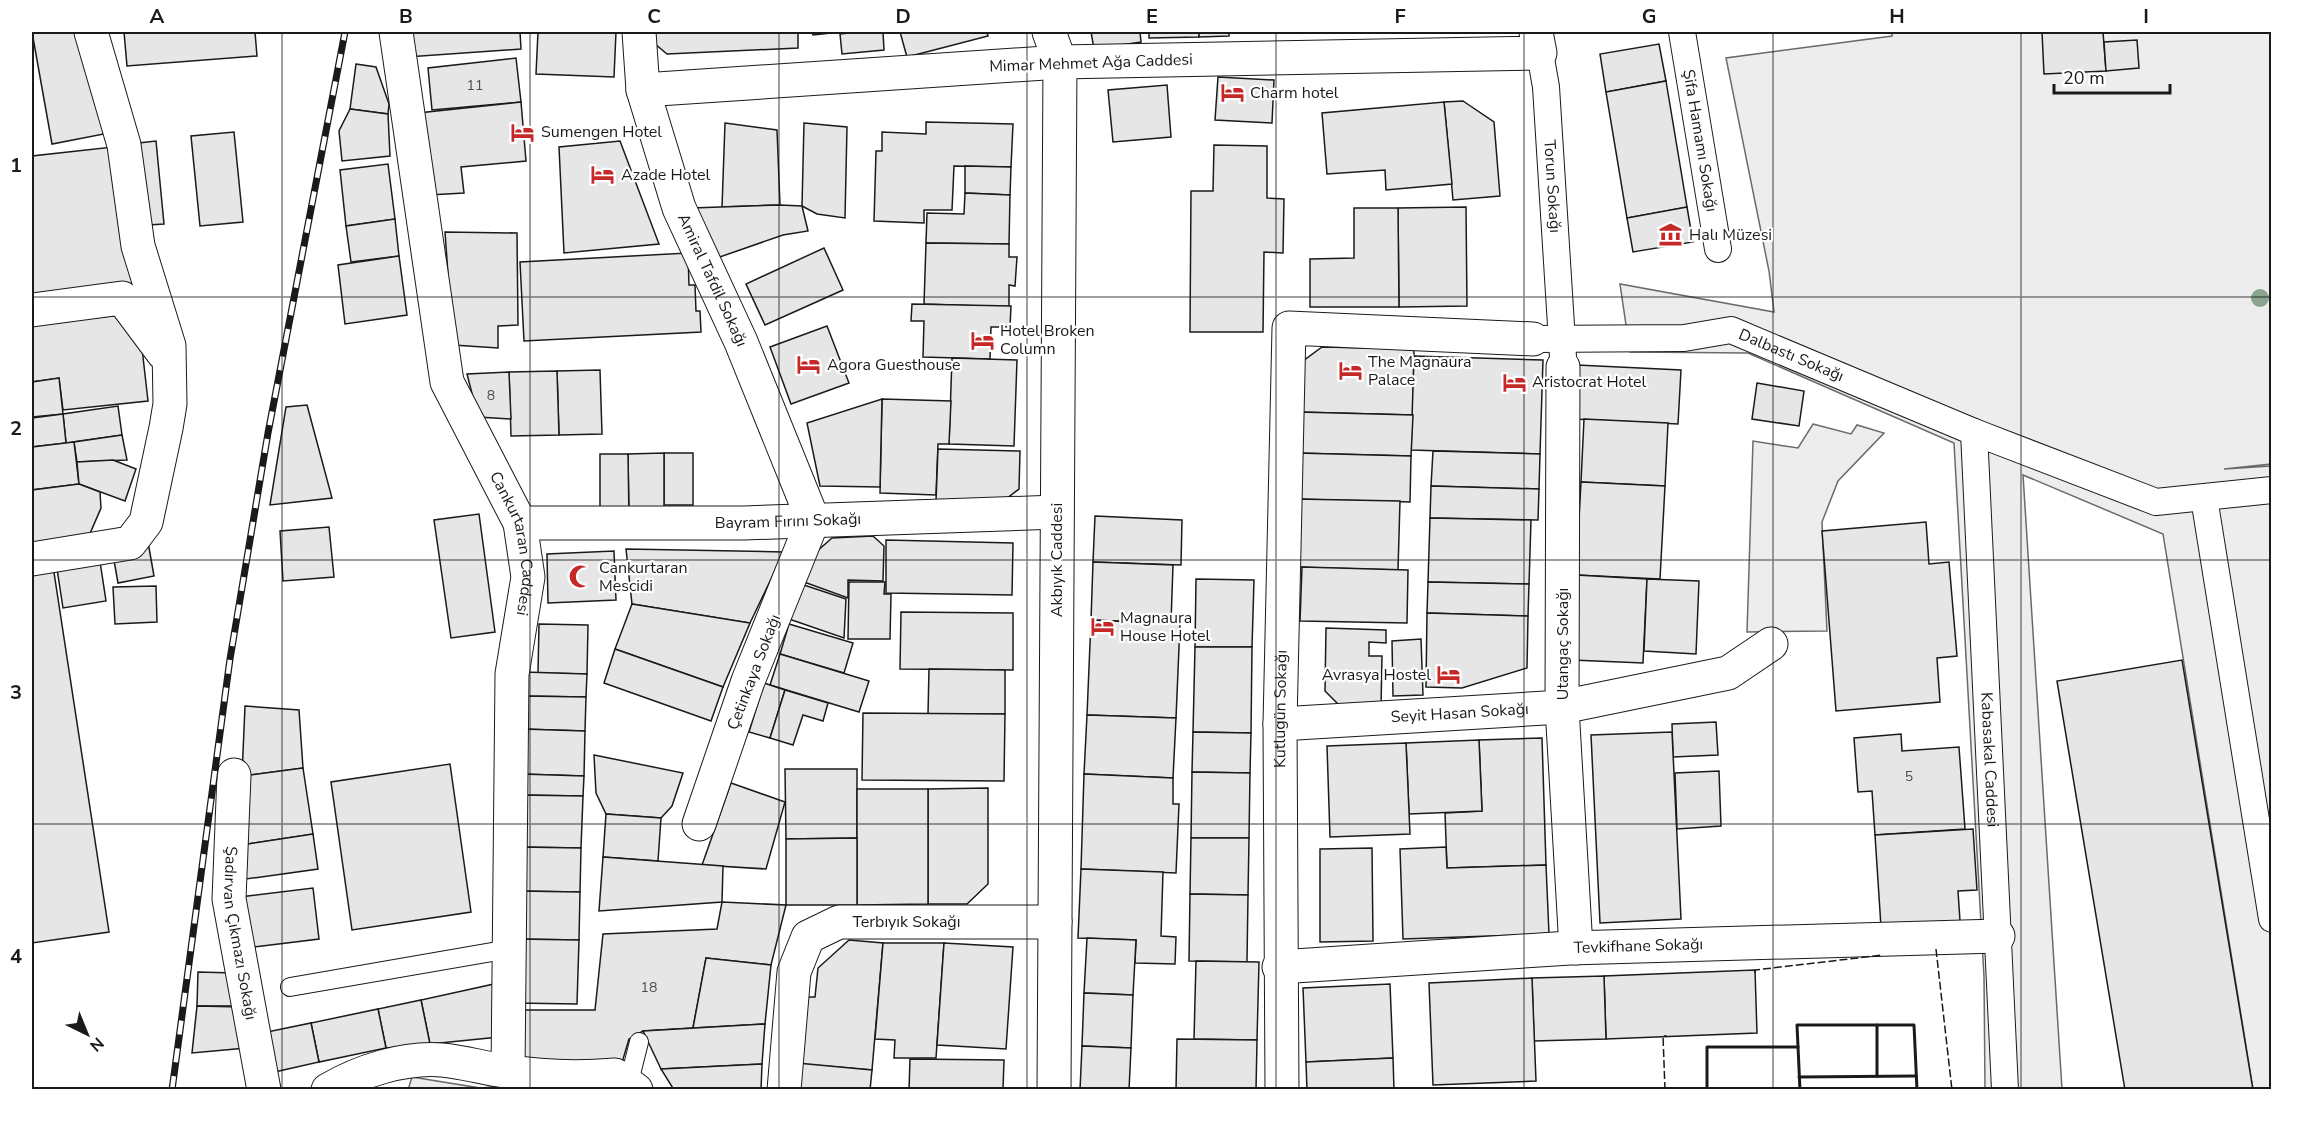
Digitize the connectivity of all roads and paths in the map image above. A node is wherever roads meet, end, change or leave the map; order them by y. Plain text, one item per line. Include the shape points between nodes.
1 (91, 32) edge
2 (396, 32) edge
3 (639, 32) edge
4 (1049, 32) edge
5 (1682, 32) edge
6 (1542, 39) edge
7 (1060, 62) junction
8 (643, 90) junction
9 (1718, 249) dead end
10 (32, 310) edge
11 (1289, 328) joint
12 (1553, 348) junction
13 (169, 361) junction
14 (1974, 432) junction
15 (2271, 490) edge
16 (2204, 498) junction
17 (1057, 512) junction
18 (813, 520) junction
19 (520, 523) junction
20 (32, 559) edge
21 (1771, 644) dead end
22 (1563, 707) junction
23 (1280, 724) junction
24 (234, 776) dead end
25 (699, 824) dead end
26 (2271, 919) edge
27 (1055, 922) junction
28 (1998, 936) junction
29 (1576, 948) junction
30 (509, 949) junction
31 (1279, 967) junction
32 (290, 987) dead end
33 (639, 1042) dead end
34 (508, 1072) junction
35 (394, 1076) edge
36 (632, 1086) edge
37 (264, 1089) edge
38 (327, 1089) edge
39 (784, 1089) edge
40 (1054, 1089) edge
41 (1282, 1089) edge
42 (2005, 1089) edge

1 - 13 street via 124,145 138,246 169,346
2 - 19 street, Cankurtaran Caddesi via 447,382
3 - 8 street, Amiral Tafdil Sokağı
4 - 7 street, Akbıyık Caddesi
5 - 9 street, Şifa Hamamı Sokağı
6 - 7 street, Mimar Mehmet Ağa Caddesi
6 - 12 street, Torun Sokağı
7 - 8 street, Mimar Mehmet Ağa Caddesi
7 - 17 street, Akbıyık Caddesi
8 - 18 street, Amiral Tafdil Sokağı via 679,208 741,342
10 - 13 street via 122,298
11 - 12 street, Dalbastı Sokağı
11 - 23 street, Kutlugün Sokağı
12 - 14 street, Dalbastı Sokağı via 1684,338 1731,330
12 - 22 street, Utangaç Sokağı
13 - 20 street via 170,404 146,522 130,543
14 - 16 street, Dalbastı Sokağı via 2156,502
14 - 28 street, Kabasakal Caddesi
15 - 16 street, Dalbastı Sokağı
16 - 26 street
17 - 18 street, Bayram Fırını Sokağı
17 - 27 street, Akbıyık Caddesi
18 - 19 street, Bayram Fırını Sokağı
18 - 25 street, Çetinkaya Sokağı via 748,681
19 - 30 street, Cankurtaran Caddesi via 528,577 512,674
21 - 22 street, Seyit Hasan Sokağı via 1728,673
22 - 23 street, Seyit Hasan Sokağı
22 - 29 street, Utangaç Sokağı
23 - 31 street, Kutlugün Sokağı
24 - 37 street, Şadırvan Çıkmazı Sokağı via 229,898
27 - 39 street, Terbıyık Sokağı via 839,922 808,936 794,972
27 - 40 street, Akbıyık Caddesi
28 - 29 street, Tevkifhane Sokağı
28 - 42 street, Kabasakal Caddesi
29 - 31 street, Tevkifhane Sokağı
30 - 32 lane
30 - 34 street, Cankurtaran Caddesi
31 - 41 street, Kutlugün Sokağı
33 - 36 lane
34 - 35 street via 441,1060
34 - 36 street via 615,1075
35 - 38 street via 343,1080

